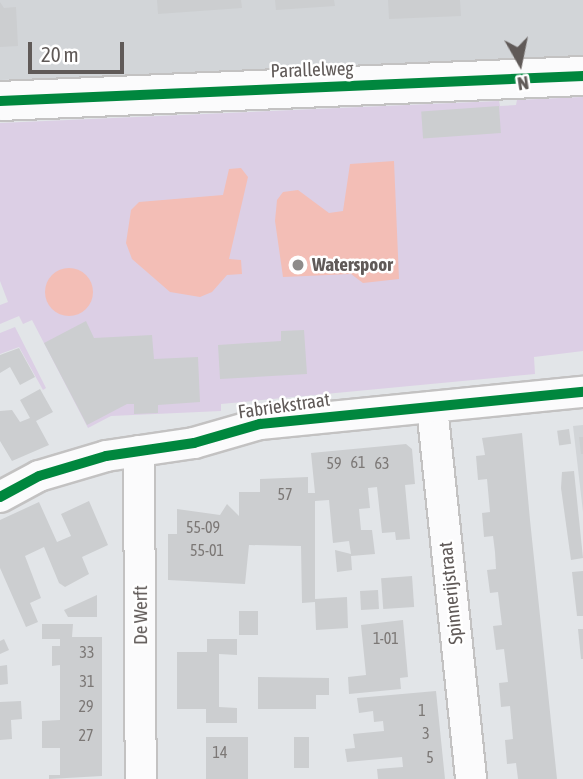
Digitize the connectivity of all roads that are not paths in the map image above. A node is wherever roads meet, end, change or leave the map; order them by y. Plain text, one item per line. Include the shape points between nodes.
1 (583, 76) edge
2 (0, 101) edge
3 (583, 392) edge
4 (432, 407) junction
5 (139, 451) junction
6 (0, 497) edge
7 (141, 779) edge
8 (471, 779) edge

1 - 2 street, Parallelweg
3 - 4 street, Fabriekstraat
4 - 5 street, Fabriekstraat via 260,424 194,443
4 - 8 street, Spinnerijstraat
5 - 6 street, Fabriekstraat via 40,476
5 - 7 street, De Werft

